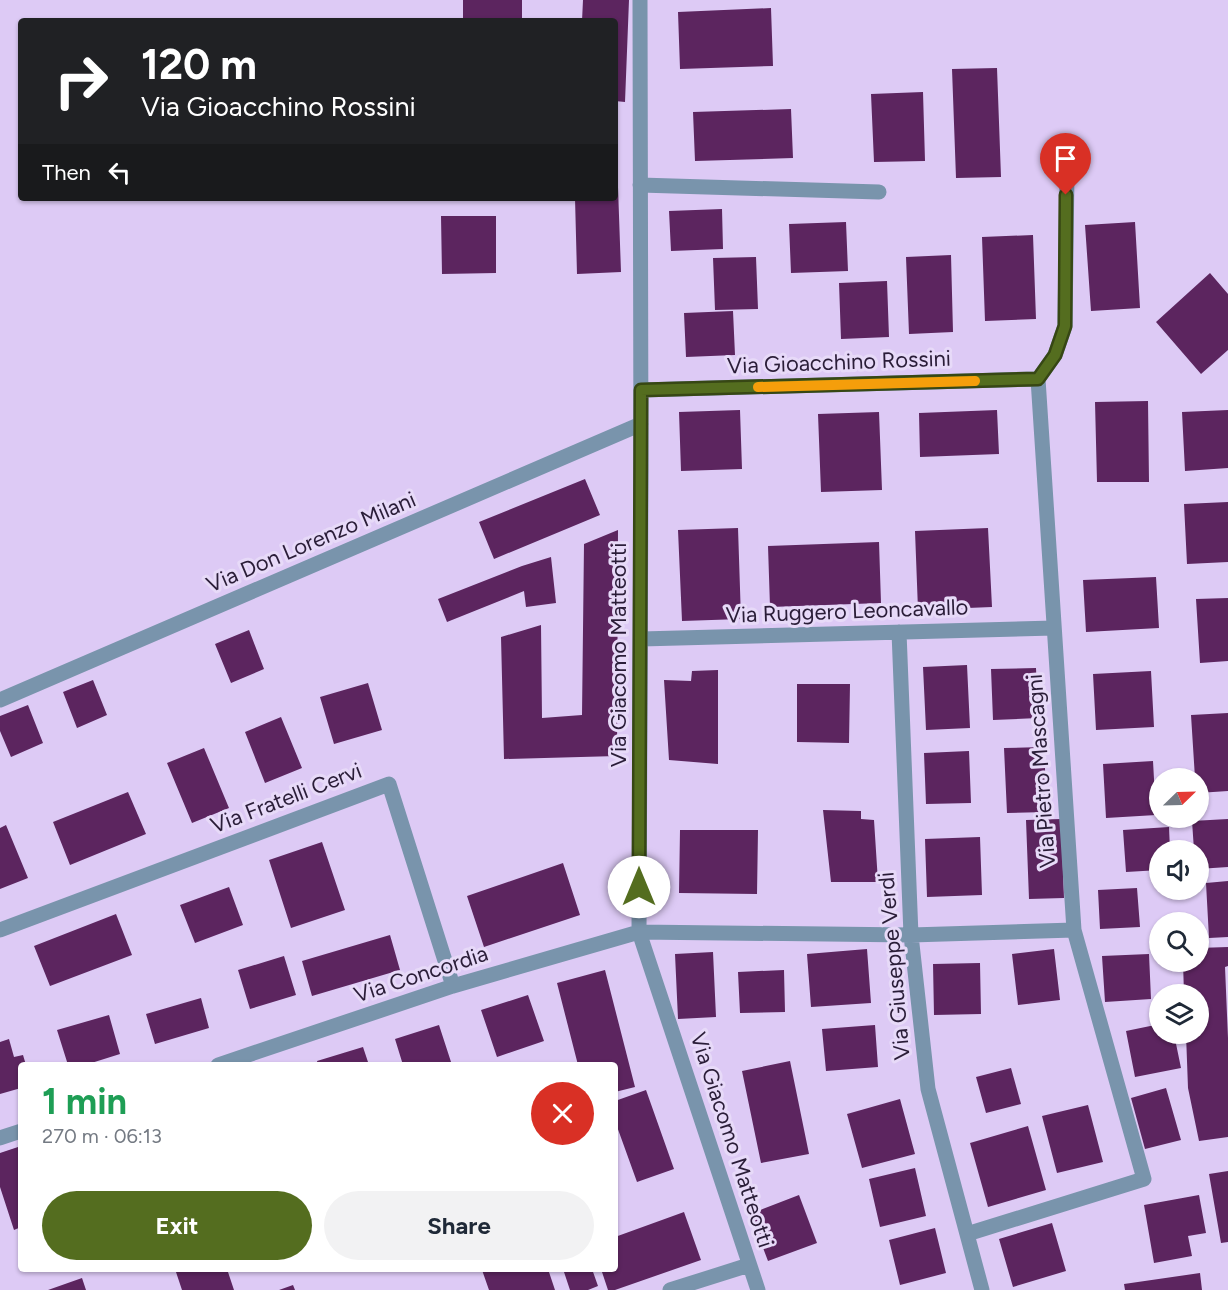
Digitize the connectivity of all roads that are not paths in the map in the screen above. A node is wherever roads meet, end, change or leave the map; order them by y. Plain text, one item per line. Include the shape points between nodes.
1 (640, 0) edge
2 (1067, 173) dead end
3 (640, 185) junction
4 (879, 192) dead end
5 (1038, 379) junction
6 (641, 390) junction
7 (641, 424) junction
8 (1054, 628) junction
9 (899, 632) junction
10 (641, 639) junction
11 (0, 700) edge
12 (0, 930) edge
13 (1074, 930) junction
14 (639, 932) junction
15 (910, 934) junction
16 (453, 986) junction
17 (227, 1062) edge
18 (18, 1132) edge
19 (0, 1138) edge
20 (967, 1234) junction
21 (749, 1265) junction
22 (670, 1290) edge
23 (758, 1290) edge
24 (982, 1290) edge

1 - 3 street, Via Giacomo Matteotti
2 - 5 street via 1065,326 1055,355
3 - 4 street
3 - 6 street, Via Giacomo Matteotti
5 - 6 street, Via Gioacchino Rossini
5 - 8 street, Via Pietro Mascagni
6 - 7 street, Via Giacomo Matteotti
7 - 10 street, Via Giacomo Matteotti
7 - 11 street, Via Don Lorenzo Milani
8 - 9 street, Via Ruggero Leoncavallo
8 - 13 street, Via Pietro Mascagni
9 - 10 street, Via Ruggero Leoncavallo
9 - 15 street, Via Giuseppe Verdi
10 - 14 street, Via Giacomo Matteotti
12 - 16 street, Via Fratelli Cervi via 389,784
13 - 15 street, Via Concordia
13 - 20 street, Via Pietro Mascagni via 1144,1179
14 - 15 street, Via Concordia
14 - 16 street, Via Concordia
14 - 21 street, Via Giacomo Matteotti
15 - 20 street, Via Giuseppe Verdi via 928,1089
16 - 17 street, Via Concordia
18 - 19 street
20 - 24 street, Via Giuseppe Verdi
21 - 22 street
21 - 23 street, Via Giacomo Matteotti

